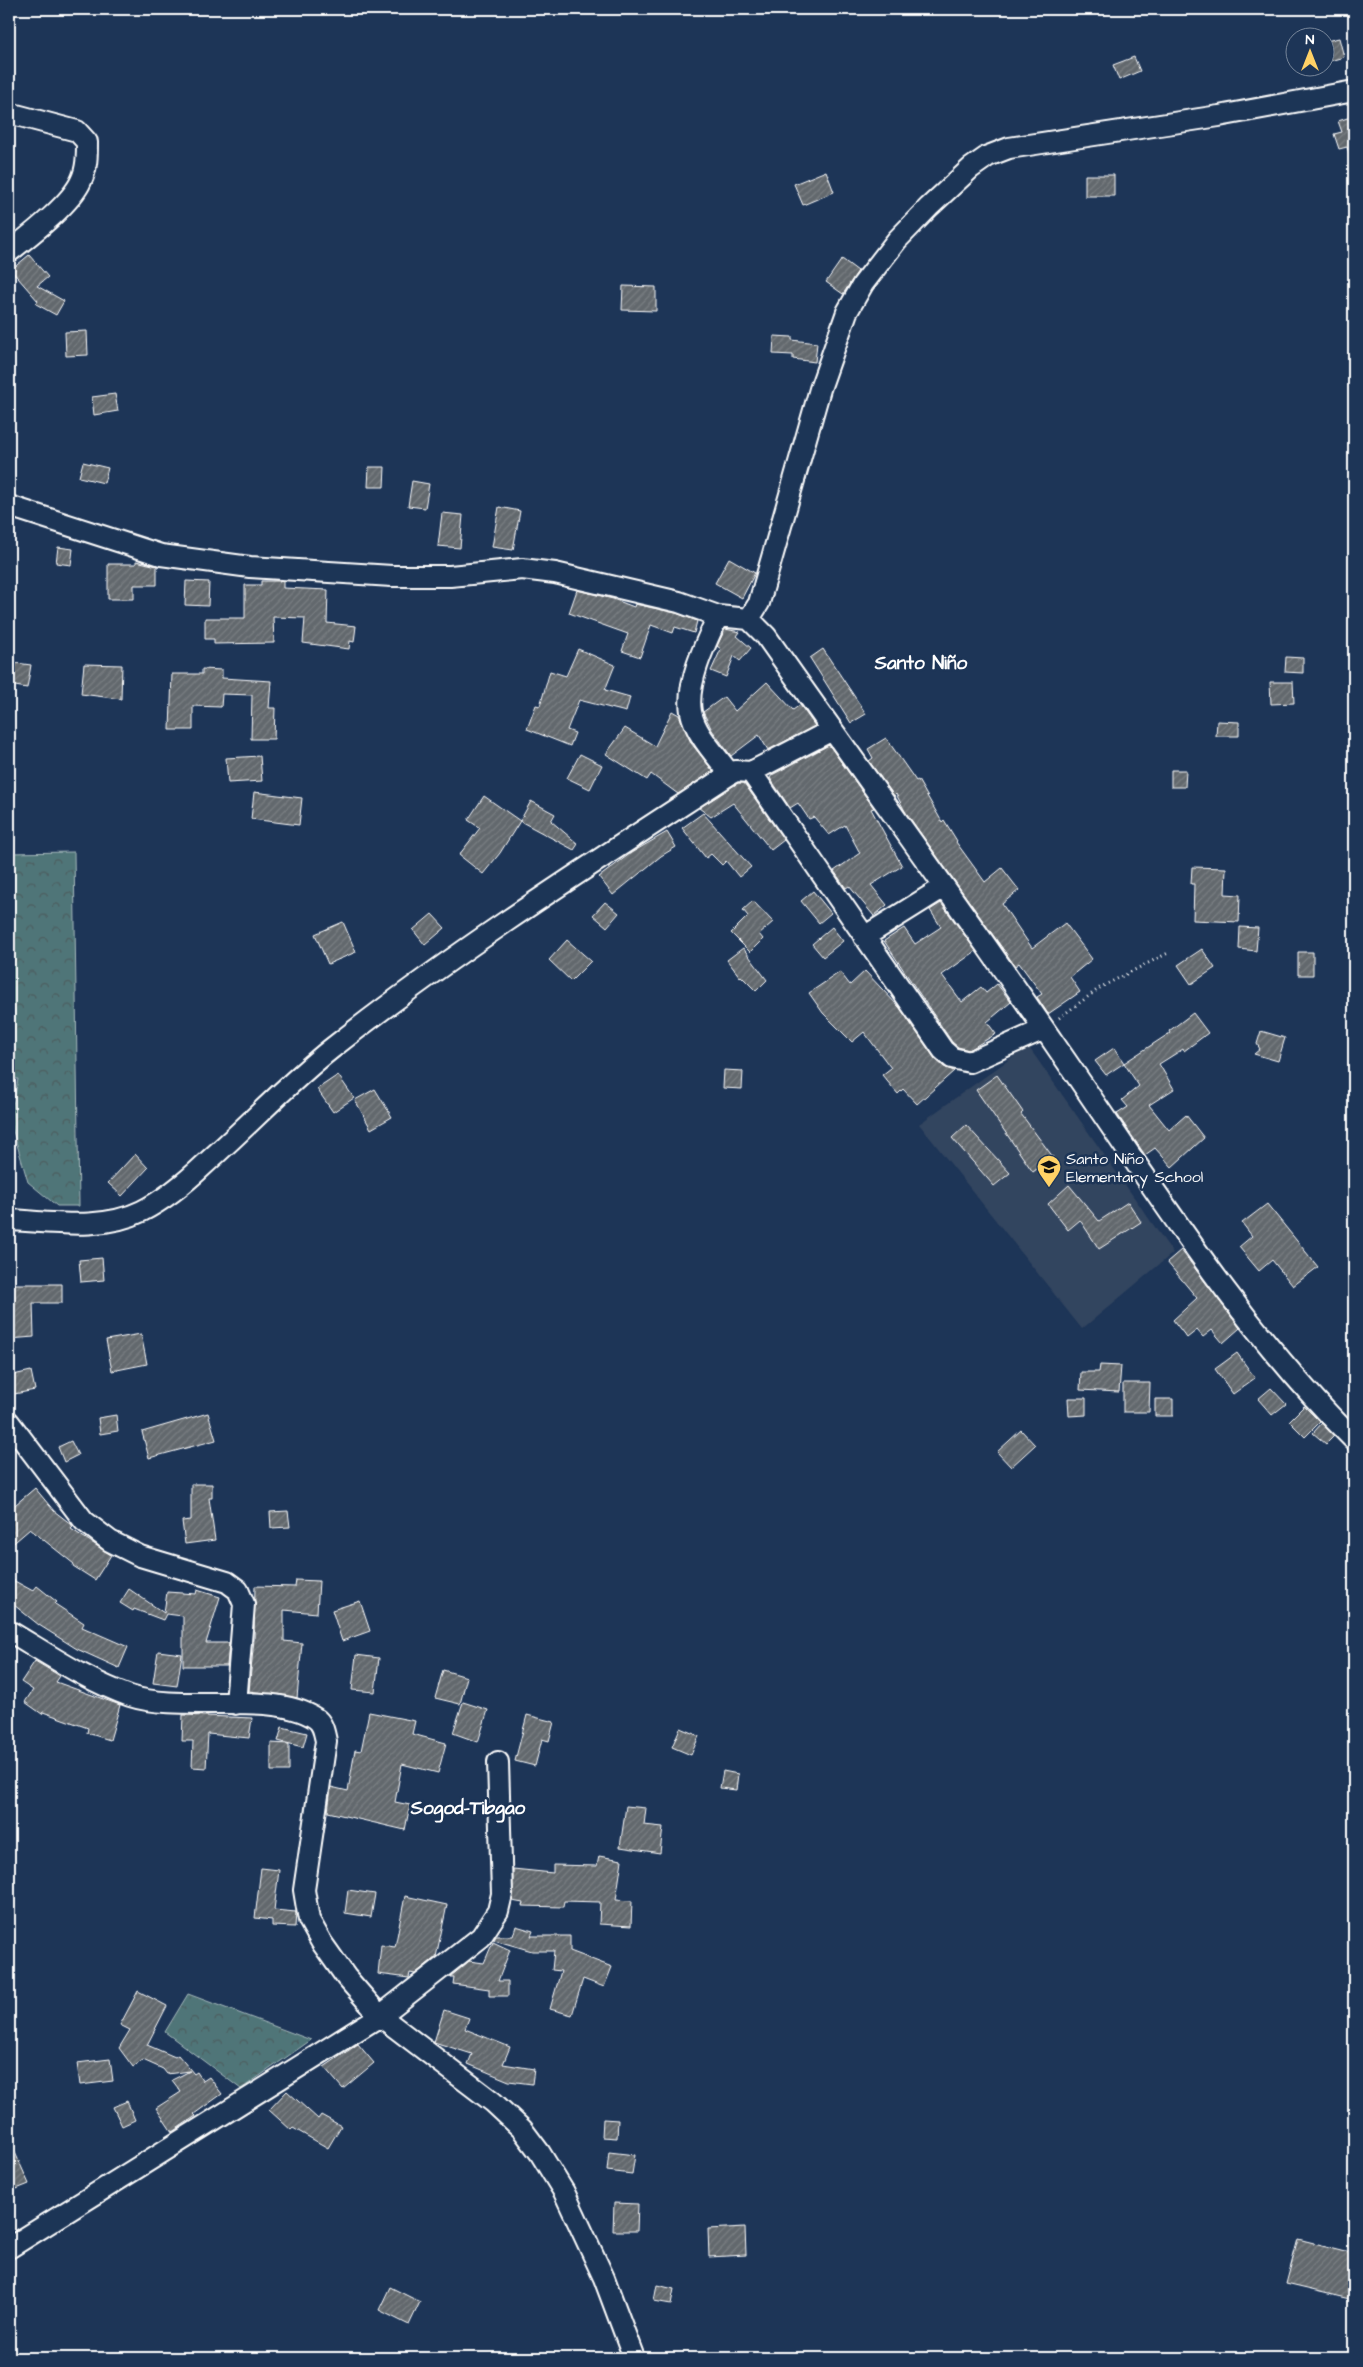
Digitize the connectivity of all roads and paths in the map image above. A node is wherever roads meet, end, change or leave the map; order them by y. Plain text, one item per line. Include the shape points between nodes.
1 (1354, 91) edge
2 (9, 113) edge
3 (9, 252) edge
4 (9, 506) edge
5 (718, 616) junction
6 (749, 619) junction
7 (832, 730) junction
8 (751, 772) junction
9 (730, 774) junction
10 (944, 887) junction
11 (864, 937) junction
12 (1170, 952) dead end
13 (1044, 1029) junction
14 (9, 1220) edge
15 (9, 1422) edge
16 (1354, 1440) edge
17 (9, 1631) edge
18 (236, 1704) junction
19 (498, 1762) dead end
20 (380, 2016) junction
21 (9, 2248) edge
22 (634, 2358) edge

1 - 6 street via 1219,116 1009,148 970,168 897,240 863,284 848,312 820,389 758,603
2 - 3 street via 78,131 87,142 87,162 81,181 66,202
4 - 5 street via 161,555 250,567 392,576 450,576 522,569 555,572 650,594
5 - 6 street
5 - 9 street via 704,645 691,690 691,712
6 - 7 street via 766,636
7 - 8 street
7 - 10 street
8 - 9 street
8 - 11 street
9 - 14 street via 390,1002 326,1053 166,1197 141,1212 116,1220 85,1224
10 - 11 street
10 - 13 street
11 - 13 street via 943,1050 952,1058 970,1062
12 - 13 path via 1101,987
13 - 16 street via 1207,1265 1276,1356
15 - 18 street via 84,1521 110,1541 140,1556 227,1582 238,1590 244,1604
17 - 18 street via 93,1680 131,1696 173,1704
18 - 20 street via 285,1708 302,1712 322,1724 326,1741 304,1890 309,1920 346,1977
19 - 20 street via 502,1894 498,1911 481,1937 465,1952
20 - 21 street
20 - 22 street via 493,2102 522,2129 540,2153 564,2192 604,2278

